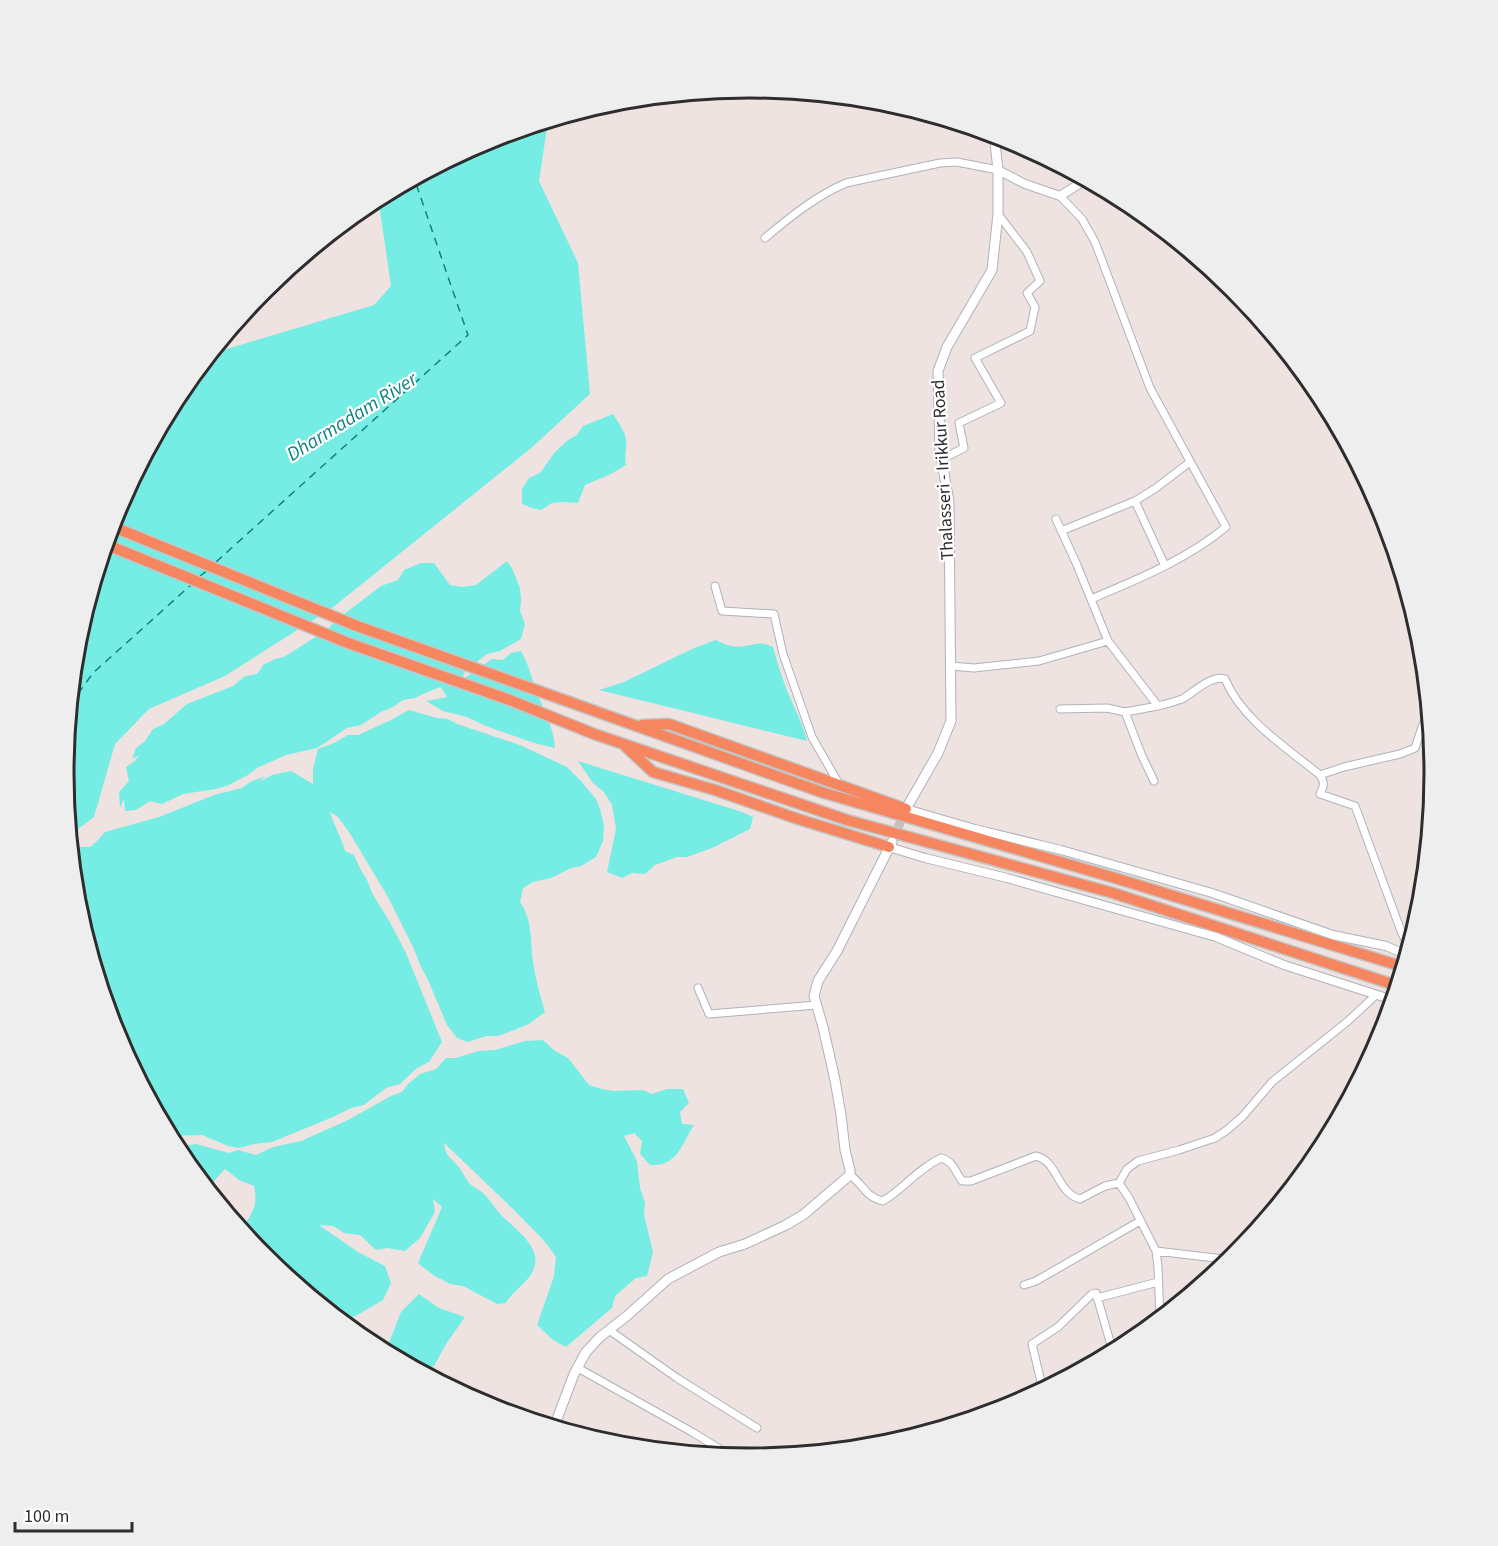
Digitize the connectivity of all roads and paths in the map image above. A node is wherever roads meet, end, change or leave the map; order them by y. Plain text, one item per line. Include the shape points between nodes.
1 (995, 144) edge
2 (998, 170) junction
3 (1079, 184) edge
4 (1060, 196) junction
5 (998, 214) junction
6 (765, 238) dead end
7 (942, 459) junction
8 (1190, 462) junction
9 (1136, 501) junction
10 (1056, 519) dead end
11 (119, 529) edge
12 (1061, 531) junction
13 (112, 547) edge
14 (1166, 566) junction
15 (715, 586) dead end
16 (1091, 599) junction
17 (1108, 641) junction
18 (951, 666) junction
19 (1158, 706) junction
20 (1060, 709) dead end
21 (1125, 712) junction
22 (632, 725) junction
23 (1423, 726) edge
24 (623, 744) junction
25 (1320, 775) junction
26 (1154, 781) dead end
27 (839, 784) junction
28 (906, 809) junction
29 (891, 844) junction
30 (1404, 937) edge
31 (1400, 952) edge
32 (1396, 965) edge
33 (1391, 984) edge
34 (698, 988) dead end
35 (1376, 995) junction
36 (1386, 998) edge
37 (817, 1005) junction
38 (850, 1175) junction
39 (1119, 1183) junction
40 (1140, 1221) junction
41 (1156, 1251) junction
42 (1219, 1258) edge
43 (1158, 1282) junction
44 (1024, 1285) dead end
45 (1097, 1298) junction
46 (1159, 1309) edge
47 (609, 1330) junction
48 (1110, 1344) edge
49 (578, 1368) junction
50 (1040, 1382) edge
51 (557, 1420) edge
52 (757, 1428) dead end
53 (716, 1447) edge

1 - 2 main road, Thalasseri - Irikkur Road
2 - 4 street
2 - 5 main road, Thalasseri - Irikkur Road
2 - 6 street via 957,162 940,163 846,183
3 - 4 street
4 - 8 street via 1082,219 1095,242 1150,388
5 - 7 main road, Thalasseri - Irikkur Road via 992,270 947,347 938,370
5 - 7 street via 1027,252 1040,281 1027,293 1035,307 1030,331 975,358 1001,403 959,423 964,448
7 - 18 main road, Thalasseri - Irikkur Road via 949,502
8 - 9 street
8 - 14 street via 1226,527
9 - 12 street
9 - 14 street
10 - 12 street
11 - 22 highway via 357,626
12 - 16 street
13 - 24 highway via 348,644
14 - 16 street
15 - 27 street via 722,611 774,614 783,654 812,737
16 - 17 street
17 - 18 street via 1039,661 974,668
17 - 19 street
18 - 28 main road, Thalasseri - Irikkur Road via 951,721
19 - 21 street
19 - 25 street via 1182,699 1220,677 1225,679 1240,706 1258,725
20 - 21 street via 1107,708
21 - 26 street
22 - 27 highway via 669,724
22 - 32 highway via 856,803
23 - 25 street via 1415,748
24 - 29 highway via 653,772 798,819
24 - 33 highway via 847,820 1113,893
25 - 30 street via 1324,786 1320,794 1355,806
27 - 28 highway
28 - 31 street via 1212,893 1333,935
29 - 35 street via 925,858 1216,937 1284,965
29 - 37 main road via 818,981 814,996
34 - 37 street via 709,1014
35 - 36 street
35 - 39 street via 1272,1082 1227,1130 1215,1138 1138,1161 1127,1169
37 - 38 main road via 835,1080
38 - 39 street via 874,1199 883,1201 941,1158 953,1165 962,1181 971,1181 1042,1157 1066,1191 1080,1199
38 - 47 main road via 786,1226 719,1252 668,1279
39 - 40 street
40 - 41 street
40 - 44 street
41 - 42 street
41 - 43 street
43 - 45 street
43 - 46 street
45 - 48 street
45 - 50 street via 1096,1293 1092,1294 1058,1327 1032,1344
47 - 49 main road via 586,1352
47 - 52 street
49 - 51 main road
49 - 53 street

